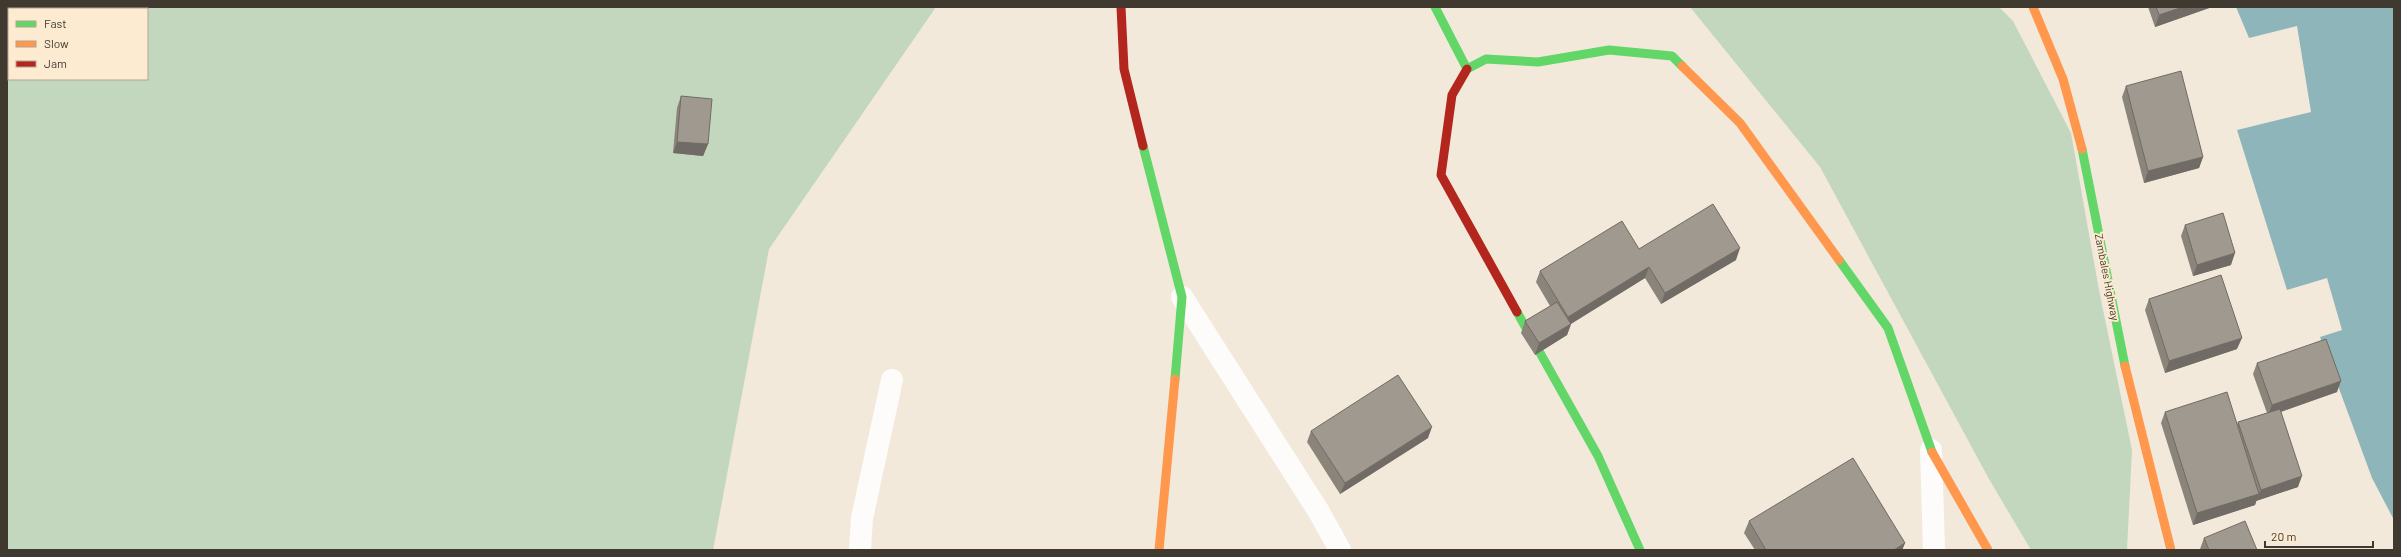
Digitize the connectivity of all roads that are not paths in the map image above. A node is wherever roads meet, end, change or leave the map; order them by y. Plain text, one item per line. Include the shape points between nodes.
1 (1121, 7) edge
2 (1435, 7) edge
3 (2032, 7) edge
4 (1467, 69) junction
5 (1182, 297) junction
6 (892, 380) dead end
7 (1931, 450) junction
8 (860, 550) edge
9 (1159, 550) edge
10 (1340, 550) edge
11 (1640, 550) edge
12 (1934, 550) edge
13 (1988, 550) edge
14 (2171, 550) edge

1 - 5 street via 1124,69
2 - 4 street
3 - 14 street, Zambales Highway via 2047,35 2076,119 2128,385
4 - 7 street via 1486,59 1538,62 1610,50 1672,56 1740,123 1888,328
4 - 11 street via 1452,95 1441,175 1598,456
5 - 9 street
5 - 10 street via 1319,512
6 - 8 street via 862,518
7 - 12 street
7 - 13 street

